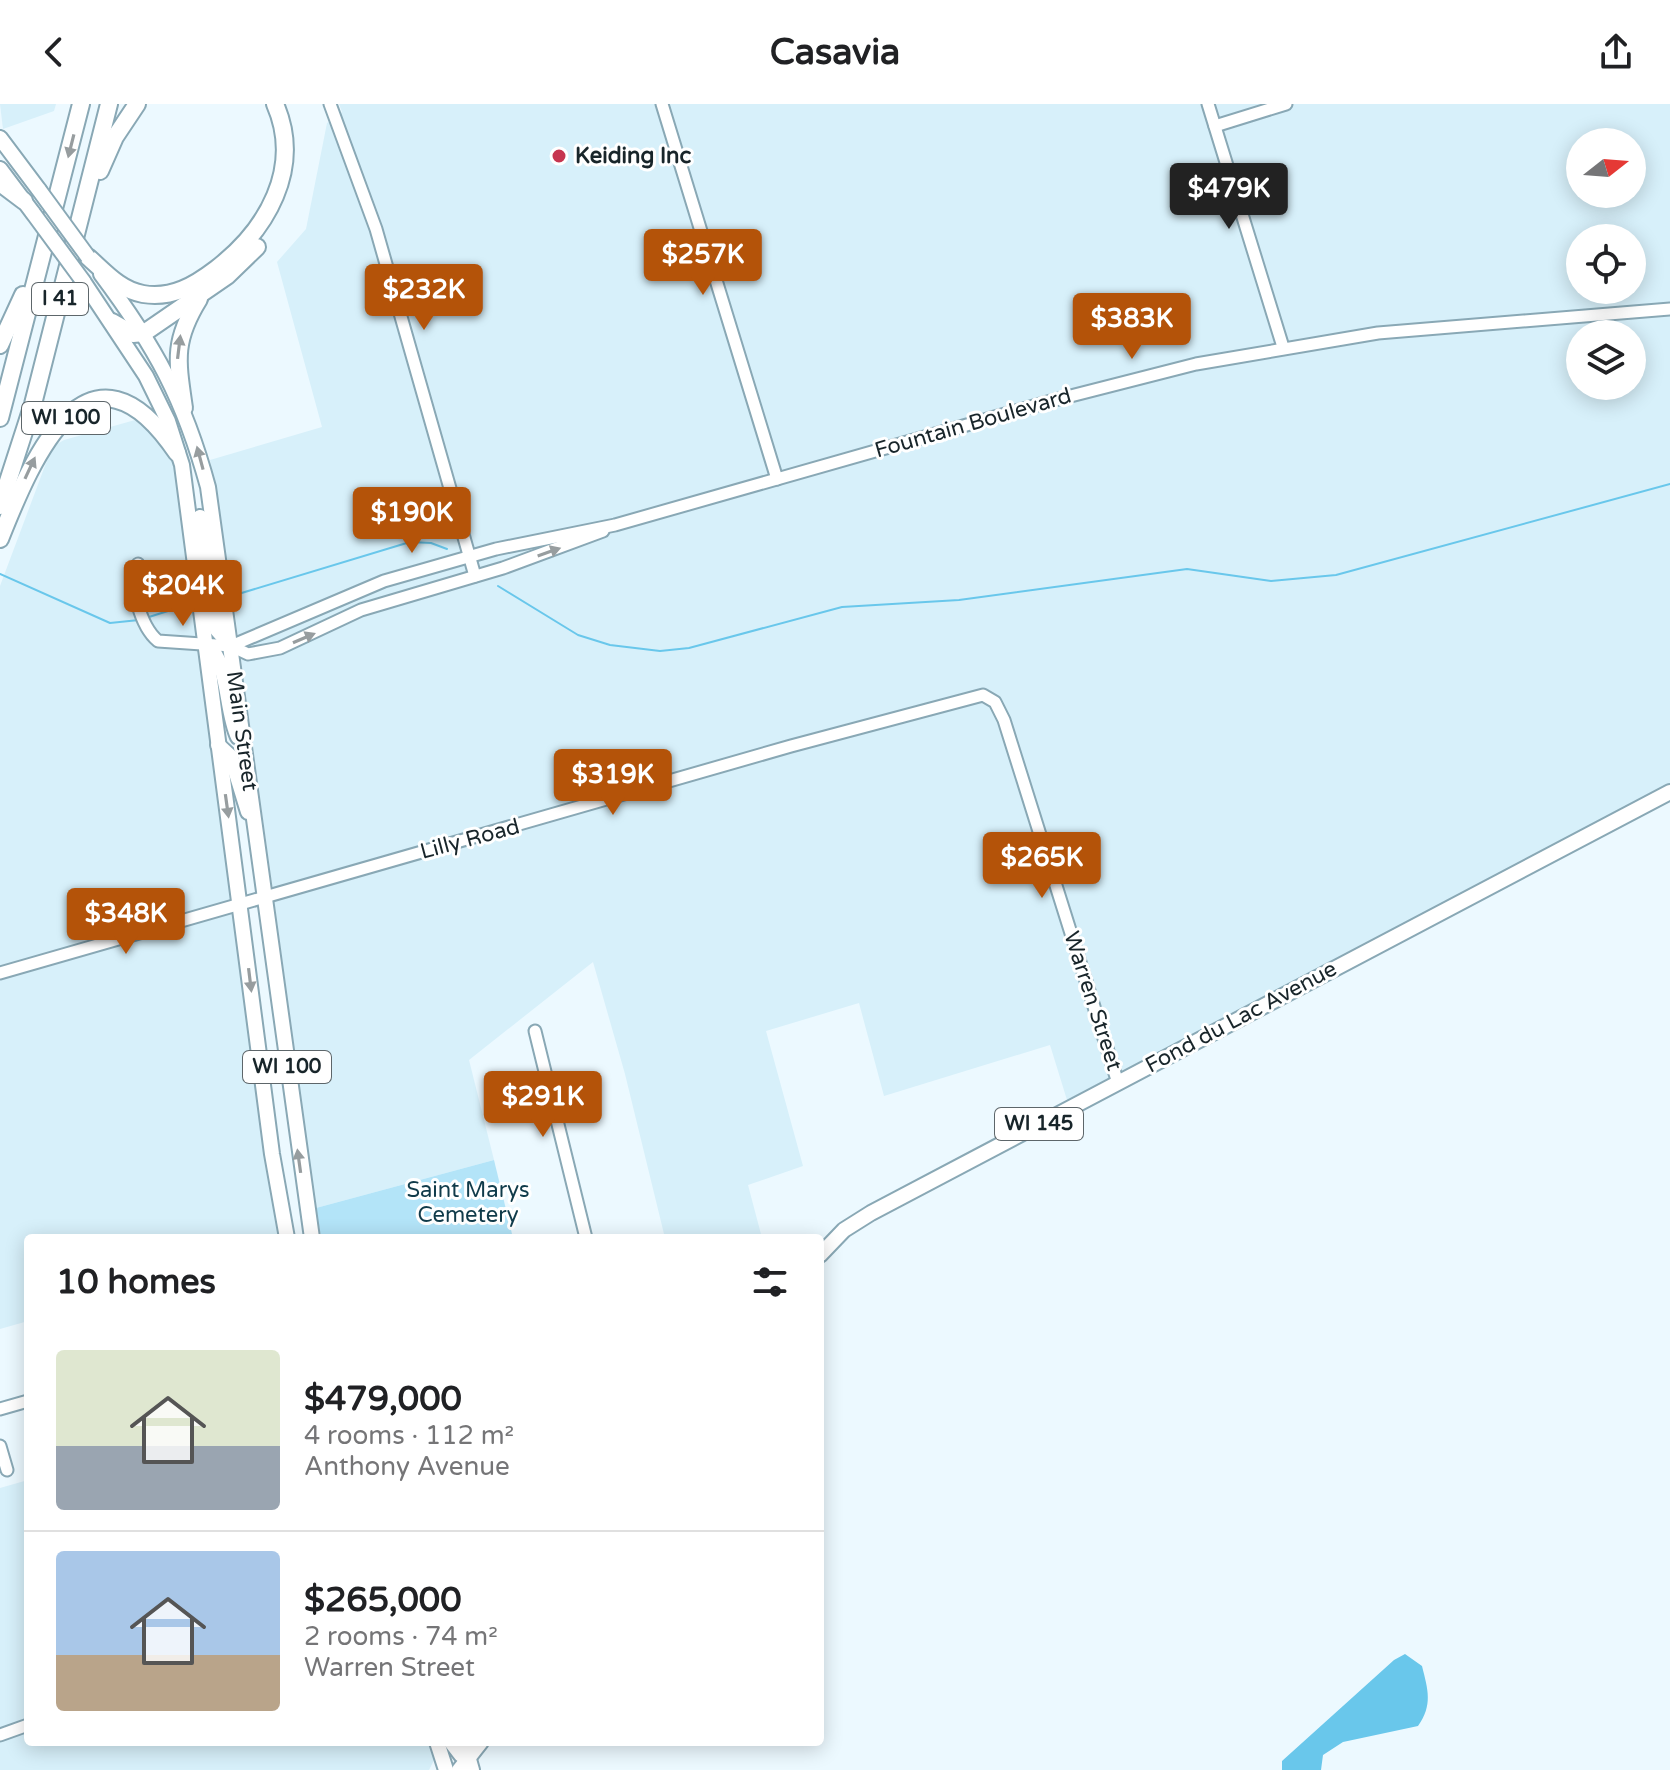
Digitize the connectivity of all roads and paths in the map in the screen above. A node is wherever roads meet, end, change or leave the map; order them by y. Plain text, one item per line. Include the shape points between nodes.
1 (81, 104) edge
2 (109, 104) edge
3 (137, 104) edge
4 (275, 104) edge
5 (286, 104) edge
6 (330, 104) edge
7 (662, 104) edge
8 (1208, 104) edge
9 (1286, 104) edge
10 (1215, 126) junction
11 (0, 138) edge
12 (0, 169) edge
13 (0, 183) edge
14 (61, 187) junction
15 (28, 207) junction
16 (81, 216) junction
17 (88, 257) junction
18 (203, 291) junction
19 (1670, 309) edge
20 (112, 322) junction
21 (144, 333) junction
22 (0, 345) edge
23 (1283, 347) junction
24 (184, 408) junction
25 (0, 418) edge
26 (180, 459) junction
27 (777, 479) junction
28 (0, 506) edge
29 (615, 525) junction
30 (0, 539) edge
31 (469, 557) junction
32 (138, 564) dead end
33 (475, 576) junction
34 (206, 645) junction
35 (231, 646) junction
36 (986, 697) joint
37 (218, 745) junction
38 (246, 753) junction
39 (1670, 792) edge
40 (256, 827) junction
41 (264, 896) junction
42 (240, 903) junction
43 (0, 973) edge
44 (535, 1031) dead end
45 (1118, 1083) junction
46 (295, 1126) junction
47 (270, 1129) junction
48 (286, 1234) edge
49 (311, 1234) edge
50 (585, 1234) edge
51 (824, 1251) edge
52 (24, 1402) edge
53 (0, 1409) edge
54 (0, 1446) edge
55 (7, 1470) dead end
56 (24, 1726) edge
57 (0, 1735) edge
58 (440, 1746) edge
59 (456, 1746) edge
60 (477, 1746) edge
61 (455, 1767) edge

1 -> 14 highway, I 41
2 - 16 highway, I 41
3 - 16 highway via 115,137
4 - 17 highway via 285,137 282,176 260,228 239,252 188,287 163,295 121,286
5 - 18 highway via 295,161 284,203 244,262
6 - 31 street via 363,187
7 - 27 street
8 - 10 street
9 - 10 street
10 - 23 street
11 - 17 main road, Main Street / WI 100, bridge
12 - 15 main road, Main Street / WI 100
13 - 15 highway
14 - 22 highway
14 - 25 highway, I 41
15 - 20 main road, Main Street / WI 100, bridge
16 - 28 highway, I 41 via 33,404
17 - 21 main road, Main Street / WI 100
18 - 21 highway
24 -> 18 highway via 179,340
19 - 23 street, Fountain Boulevard via 1415,329
20 - 21 highway via 133,334
20 - 26 main road, Main Street / WI 100 via 160,403
21 - 24 main road, Main Street / WI 100
23 - 27 street, Fountain Boulevard via 1128,380
35 -> 24 main road, Main Street / WI 100 via 208,487
30 -> 26 highway, WI 100 via 38,452 83,406 104,399 129,403 157,423
26 - 34 main road, Main Street / WI 100
26 - 35 main road via 195,490 217,630
27 - 29 street, Fountain Boulevard
29 - 31 street, Fountain Boulevard
33 -> 29 street, Fountain Boulevard
31 - 33 street
31 - 35 street, Fountain Boulevard via 367,587
32 - 34 street via 133,575 147,628 166,644
35 -> 33 street, Fountain Boulevard via 248,654 280,648 361,610
34 - 35 street
34 - 37 main road, Main Street / WI 100
34 - 38 main road via 219,660 227,704
35 - 38 main road, Main Street / WI 100
36 - 41 street, Lilly Road via 934,705
36 - 45 street, Warren Street via 995,702 1004,720
37 - 40 main road via 231,757 243,803
37 -> 42 main road, Main Street / WI 100
38 - 40 main road, Main Street / WI 100
39 - 45 main road, Fond du Lac Avenue / WI 145
40 - 41 main road, Main Street / WI 100
41 - 42 street, Lilly Road
41 - 46 main road, Main Street / WI 100
42 - 43 street, Lilly Road
42 -> 47 main road, Main Street / WI 100
44 - 50 street
45 - 51 main road, Fond du Lac Avenue / WI 145 via 871,1213
46 - 47 main road
49 -> 46 main road, Main Street / WI 100
47 - 48 main road, Main Street / WI 100
52 - 53 street
54 - 55 street
56 - 57 street
58 - 61 main road
59 - 61 main road
60 - 61 main road

